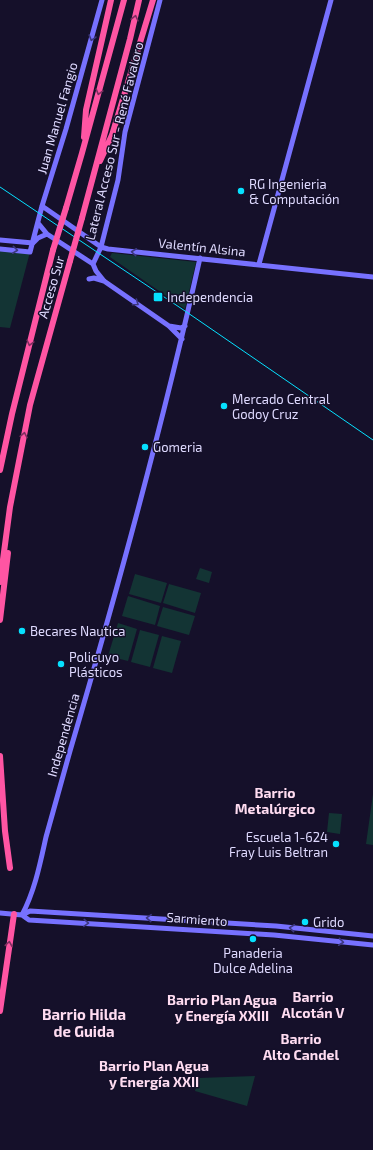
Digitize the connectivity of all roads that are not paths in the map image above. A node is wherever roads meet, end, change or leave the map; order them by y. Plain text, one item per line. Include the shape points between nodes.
1 (102, 0) edge
2 (111, 0) edge
3 (124, 0) edge
4 (139, 0) edge
5 (153, 0) edge
6 (160, 0) edge
7 (331, 0) edge
8 (82, 153) junction
9 (93, 175) junction
10 (42, 206) junction
11 (38, 223) junction
12 (47, 234) junction
13 (0, 240) edge
14 (33, 243) junction
15 (101, 247) junction
16 (0, 249) edge
17 (200, 258) junction
18 (93, 264) junction
19 (259, 264) junction
20 (373, 277) edge
21 (89, 279) dead end
22 (104, 281) junction
23 (169, 326) junction
24 (185, 326) junction
25 (182, 339) junction
26 (0, 470) edge
27 (16, 474) junction
28 (0, 582) edge
29 (0, 620) edge
30 (0, 756) edge
31 (10, 868) dead end
32 (0, 913) edge
33 (14, 914) junction
34 (22, 915) junction
35 (373, 936) edge
36 (373, 945) edge
37 (0, 1011) edge

1 -> 10 street, Juan Manuel Fangio
2 - 8 highway via 86,110
3 -> 8 highway, Acceso Sur
9 -> 4 highway, Acceso Sur
5 - 9 highway via 112,135
6 - 15 street, Lateral Acceso Sur - René Favaloro via 125,132 118,180
7 - 19 street
8 -> 26 highway, Acceso Sur, bridge via 53,250
27 -> 9 highway, Acceso Sur, bridge via 30,405
10 - 11 street, Juan Manuel Fangio
10 - 15 street, Valentín Alsina
11 - 12 street
11 - 14 street, Juan Manuel Fangio
12 - 14 street
12 - 18 street
13 - 14 street
16 -> 14 street, Juan Manuel Fangio via 30,252
17 -> 15 street, Valentín Alsina
15 - 18 street, Lateral Acceso Sur - René Favaloro
17 - 19 street, Valentín Alsina
17 - 24 street, Independencia
18 - 22 street
19 - 20 street, Valentín Alsina
21 - 22 street
22 -> 23 street
23 - 24 street
23 - 25 street
24 - 25 street, Independencia
25 - 34 street, Independencia via 34,887
27 - 28 highway, Acceso Sur
27 - 29 highway
30 - 31 highway
32 - 33 street, Sarmiento
33 - 34 street, Sarmiento
37 -> 33 highway
35 -> 34 street, Sarmiento via 188,920 30,911
34 -> 36 street, Sarmiento via 29,920 274,935

